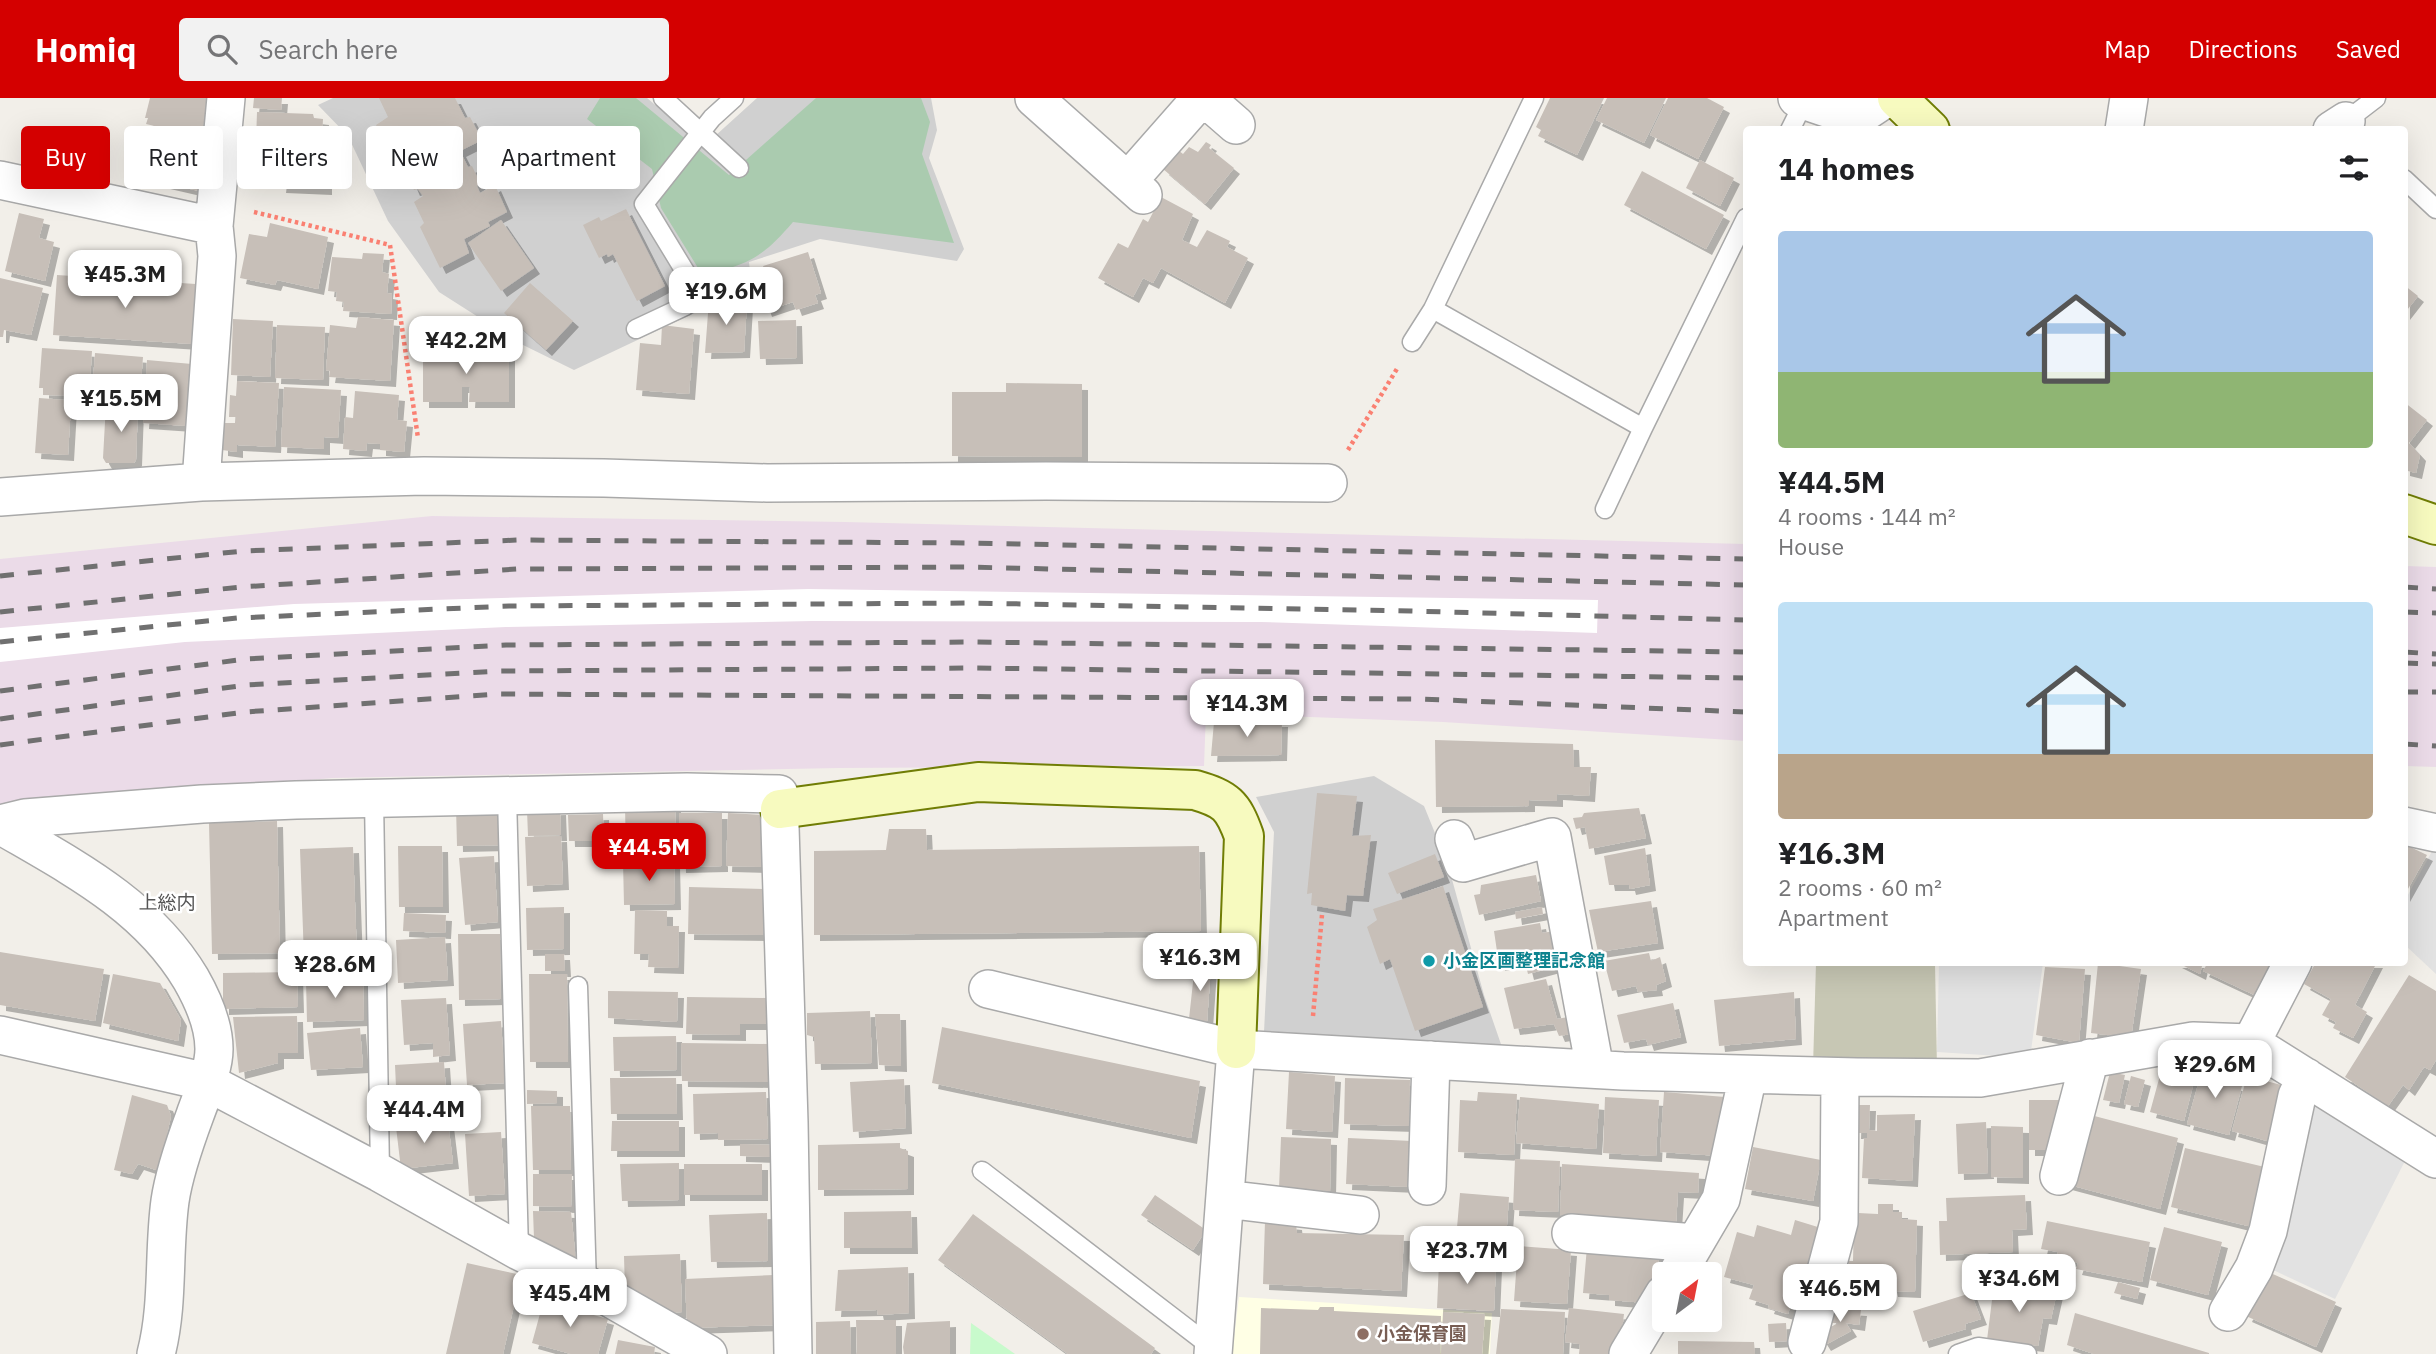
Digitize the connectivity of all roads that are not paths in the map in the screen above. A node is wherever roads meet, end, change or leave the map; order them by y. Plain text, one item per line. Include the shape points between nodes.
1 (226, 98) edge
2 (663, 98) edge
3 (734, 98) edge
4 (1034, 98) edge
5 (1203, 98) edge
6 (1534, 98) edge
7 (1886, 98) edge
8 (1897, 98) edge
9 (2129, 98) edge
10 (2376, 98) edge
11 (1797, 110) edge
12 (1236, 125) dead end
13 (1926, 126) edge
14 (2125, 126) edge
15 (2345, 126) edge
16 (701, 131) junction
17 (738, 168) dead end
18 (0, 180) edge
19 (2408, 183) edge
20 (2436, 209) edge
21 (215, 214) junction
22 (1743, 224) edge
23 (748, 278) dead end
24 (707, 288) junction
25 (1433, 309) junction
26 (636, 329) dead end
27 (1412, 342) road end
28 (1643, 428) junction
29 (201, 482) junction
30 (1328, 483) road end
31 (0, 497) edge
32 (1605, 509) dead end
33 (2408, 515) edge
34 (2436, 525) edge
35 (507, 796) junction
36 (374, 798) junction
37 (780, 809) junction
38 (0, 825) edge
39 (2408, 827) edge
40 (2436, 833) edge
41 (1454, 839) dead end
42 (2292, 966) edge
43 (578, 986) dead end
44 (988, 989) dead end
45 (0, 1035) edge
46 (2251, 1043) junction
47 (1236, 1049) junction
48 (2090, 1058) junction
49 (1431, 1060) junction
50 (1595, 1069) junction
51 (1748, 1075) junction
52 (1840, 1077) junction
53 (2306, 1077) junction
54 (206, 1082) junction
55 (2436, 1159) edge
56 (982, 1171) dead end
57 (380, 1173) junction
58 (2059, 1176) dead end
59 (1427, 1186) dead end
60 (1225, 1199) junction
61 (1360, 1215) dead end
62 (1571, 1233) dead end
63 (1695, 1242) junction
64 (519, 1251) junction
65 (1683, 1262) edge
66 (587, 1285) junction
67 (2228, 1312) dead end
68 (1652, 1314) edge
69 (1807, 1342) dead end
70 (1213, 1351) edge
71 (156, 1354) edge
72 (708, 1354) edge
73 (793, 1354) edge
74 (1628, 1354) edge
75 (1958, 1354) edge
76 (2027, 1354) edge

1 - 21 street
2 - 16 lane
3 - 16 lane
4 - 5 street via 1135,188
5 - 12 street
6 - 25 lane
7 - 11 street via 1856,118
8 - 13 street
9 - 14 street
10 - 15 lane
16 - 17 lane
16 - 24 lane via 644,204 692,283
18 - 21 street
19 - 20 lane
21 - 29 street via 217,256
22 - 28 lane
23 - 24 lane
24 - 26 lane via 685,306
25 - 27 lane
25 - 28 lane
28 - 32 lane
29 - 30 street via 424,477 767,483
29 - 31 street
33 - 34 street
35 - 36 street
35 - 37 street via 779,794
35 - 64 lane
36 - 38 street via 89,812
36 - 57 lane
37 - 47 street via 978,782 1195,790 1217,797 1236,813 1244,836
37 - 73 street
38 - 54 street via 122,901 149,924 183,966 205,1004 214,1049
39 - 40 street
41 - 50 street via 1463,863 1552,837
42 - 46 street
43 - 66 lane
44 - 47 street
45 - 54 street
46 - 48 street via 2193,1041
46 - 53 street
47 - 49 street
47 - 60 street
48 - 52 street
48 - 58 street
49 - 50 street
49 - 59 street
50 - 51 street
51 - 52 street
51 - 63 street via 1721,1199
52 - 69 street via 1839,1222
53 - 55 street
53 - 67 street via 2268,1231 2254,1268
54 - 57 street
54 - 71 street via 170,1200
56 - 70 lane
57 - 64 street
60 - 61 street
60 - 70 street
62 - 63 street
63 - 65 street
64 - 66 street
66 - 72 street
68 - 74 street
75 - 76 lane via 1978,1347

